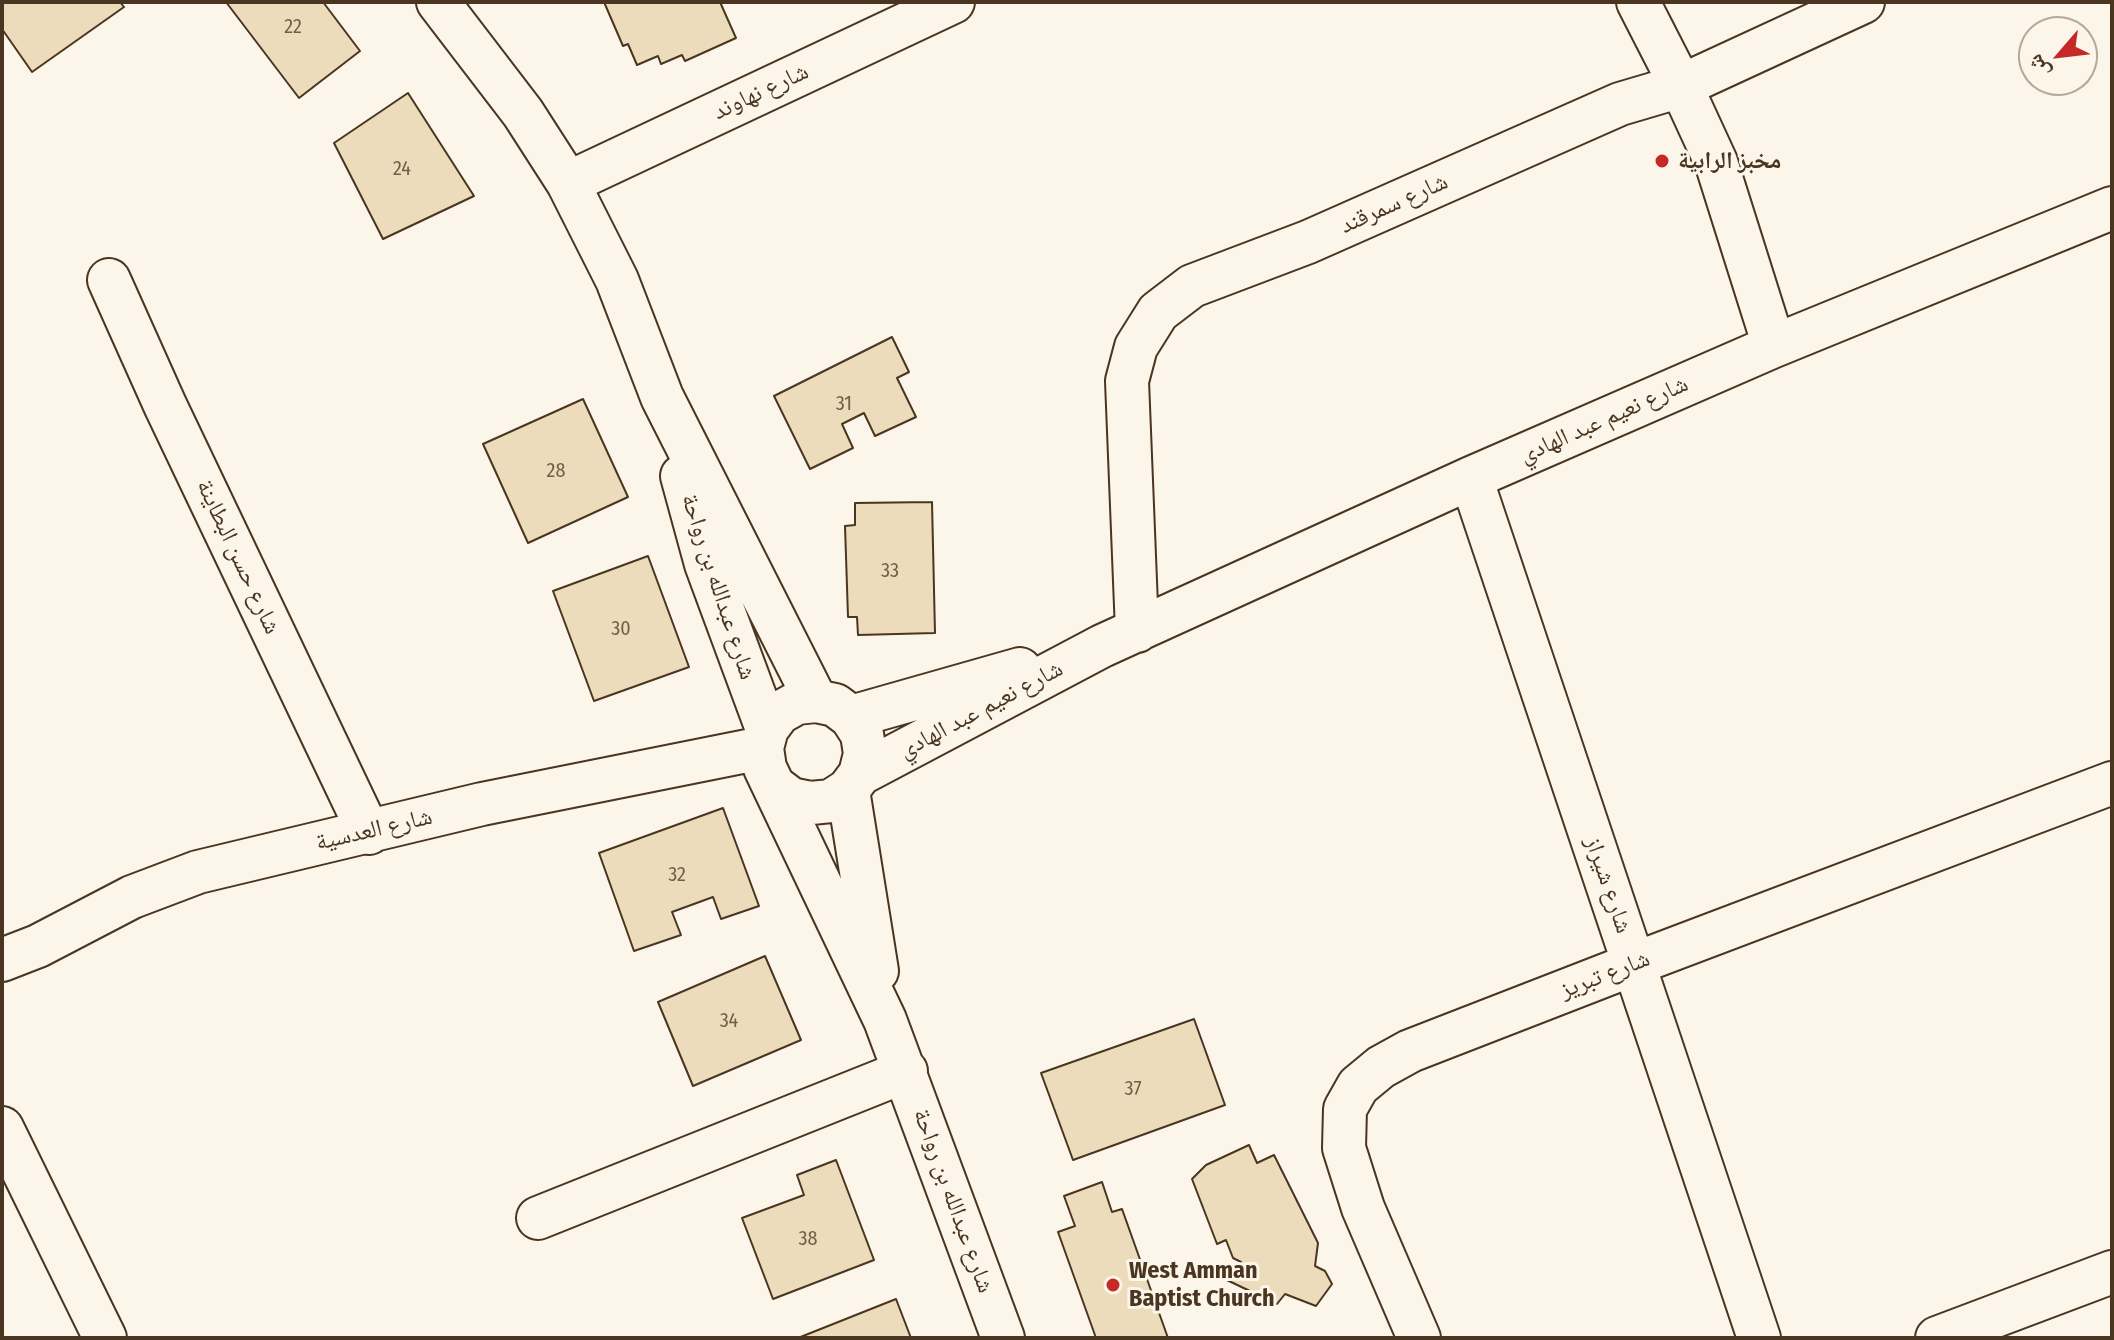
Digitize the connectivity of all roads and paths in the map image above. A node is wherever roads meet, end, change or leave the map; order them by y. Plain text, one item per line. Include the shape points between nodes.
1 (438, 2) edge
2 (953, 2) edge
3 (1638, 2) edge
4 (1863, 2) edge
5 (1681, 86) junction
6 (568, 183) junction
7 (2112, 208) edge
8 (109, 280) dead end
9 (1774, 346) junction
10 (662, 397) junction
11 (1471, 478) junction
12 (1120, 638) junction
13 (834, 709) junction
14 (764, 738) junction
15 (854, 782) junction
16 (2112, 783) edge
17 (775, 787) junction
18 (369, 833) junction
19 (2, 960) edge
20 (1634, 964) junction
21 (885, 1020) junction
22 (906, 1071) junction
23 (2, 1128) edge
24 (538, 1218) dead end
25 (2112, 1272) edge
26 (105, 1338) edge
27 (1003, 1338) edge
28 (1419, 1338) edge
29 (1759, 1338) edge
30 (1937, 1338) edge

1 - 6 street, شارع عبدالله بن رواحة via 523,113
2 - 6 street, شارع نهاوند
3 - 5 street
4 - 5 street, شارع سمرقند
5 - 9 street via 1716,162
5 - 12 street, شارع سمرقند via 1620,104 1308,242 1192,286 1158,312 1136,347 1127,381
6 - 10 street, شارع عبدالله بن رواحة via 617,280
7 - 9 street, شارع نعيم عبد الهادي
8 - 18 street, شارع حسن البطاينة
9 - 11 street, شارع نعيم عبد الهادي
10 - 13 street, شارع عبدالله بن رواحة
10 - 14 street, شارع عبدالله بن رواحة via 706,564
11 - 12 street, شارع نعيم عبد الهادي
11 - 20 street, شارع شيراز
12 - 13 street, شارع نعيم عبد الهادي
12 - 15 street, شارع نعيم عبد الهادي
13 - 14 street via 797,703 779,713
13 - 15 street via 862,734 865,754
14 - 17 street via 765,768
14 - 18 street, شارع العدسية
15 - 17 street via 831,801 811,803 791,799
15 - 21 street, شارع عبدالله بن رواحة
16 - 20 street, شارع تبريز
17 - 21 street, شارع عبدالله بن رواحة
18 - 19 street, شارع العدسية via 198,872 132,897
20 - 28 street, شارع تبريز via 1410,1051 1358,1086 1345,1109 1344,1148 1363,1208
20 - 29 street, شارع شيراز
21 - 22 street, شارع عبدالله بن رواحة
22 - 24 street
22 - 27 street, شارع عبدالله بن رواحة
23 - 26 street
25 - 30 street

